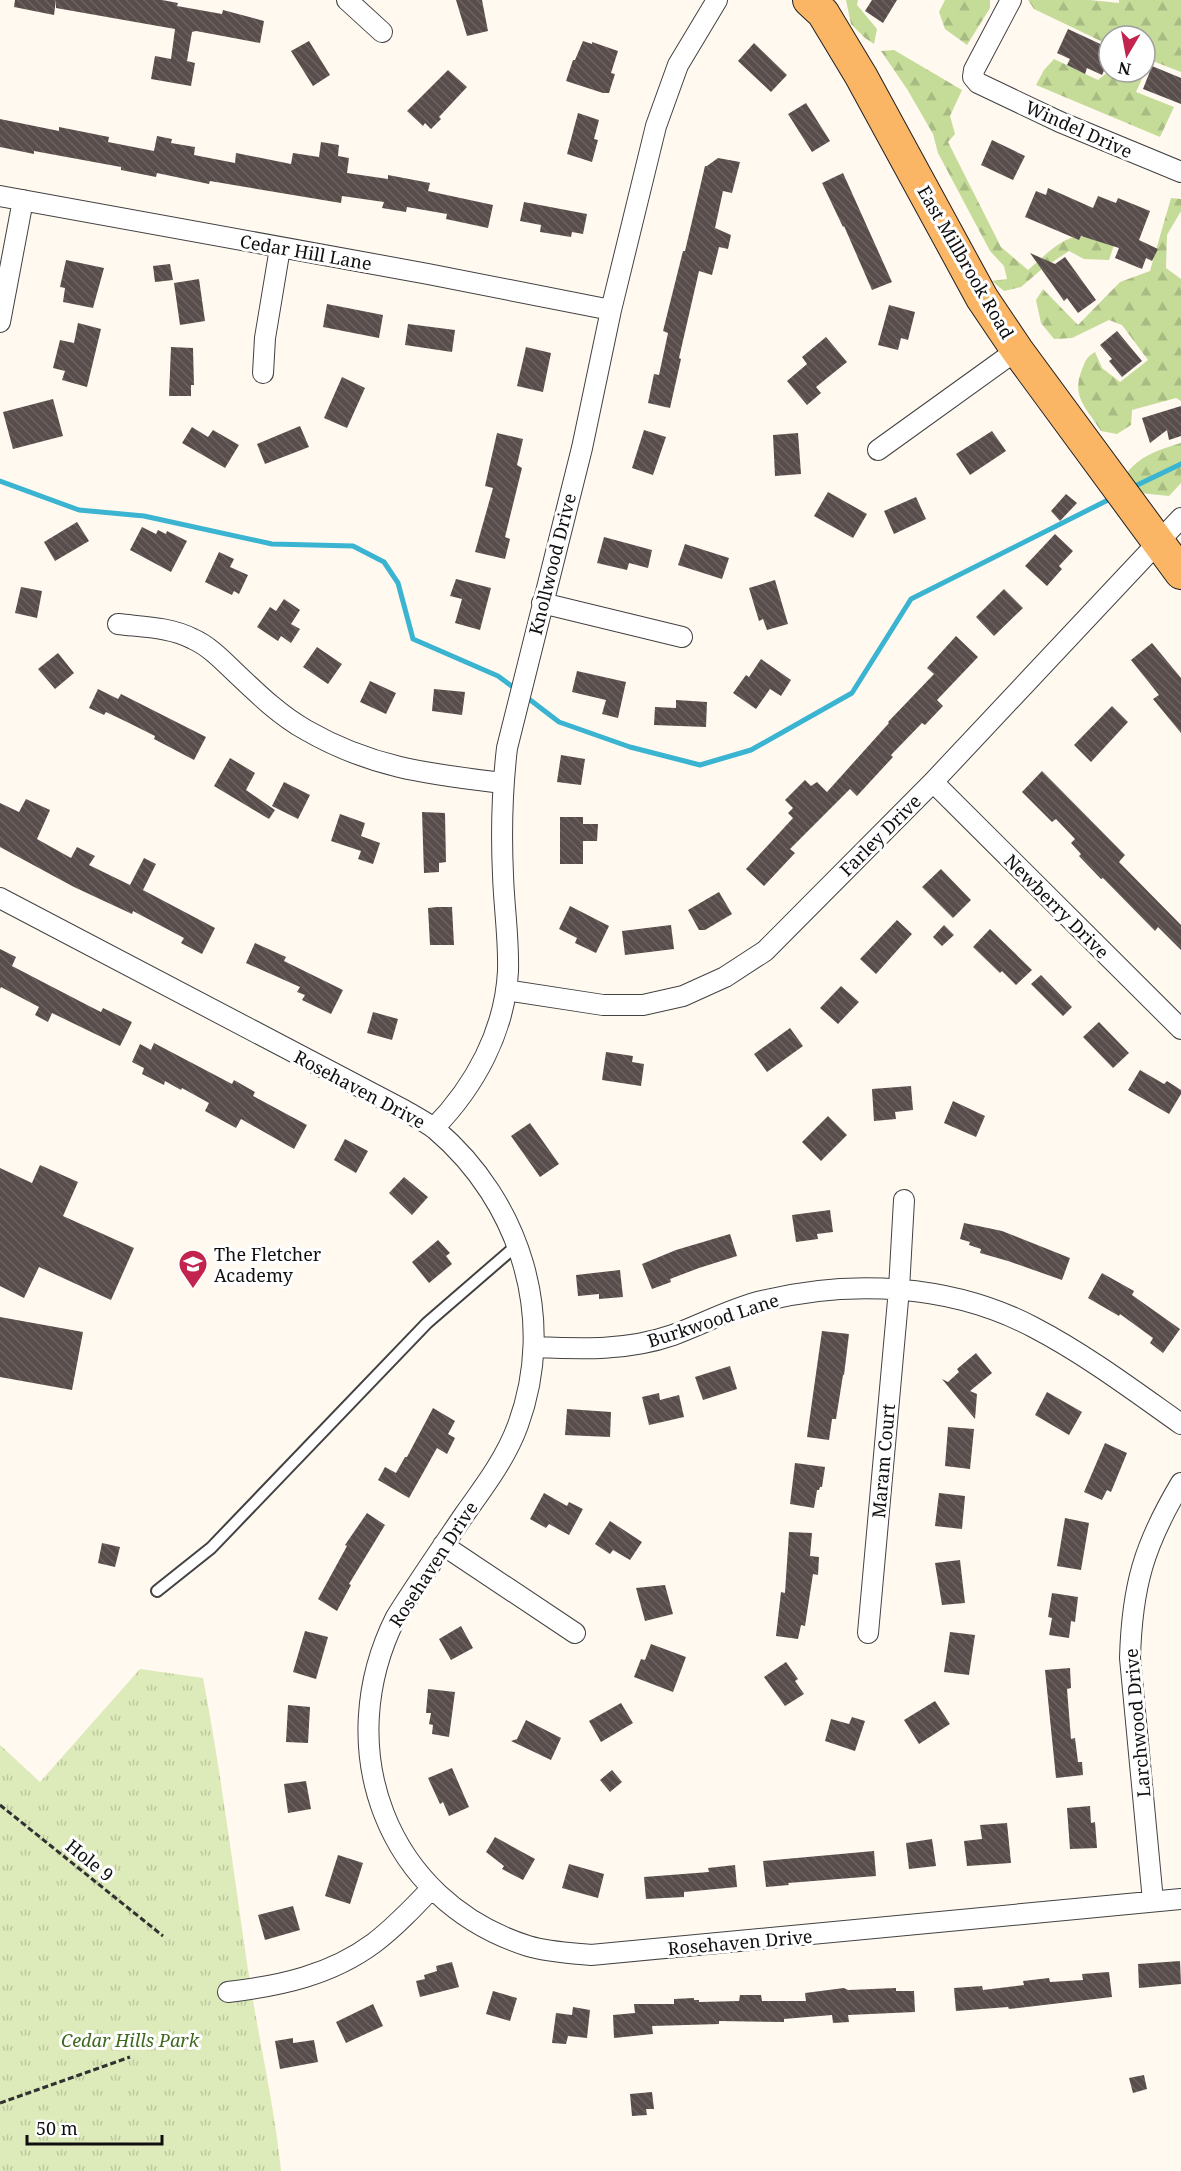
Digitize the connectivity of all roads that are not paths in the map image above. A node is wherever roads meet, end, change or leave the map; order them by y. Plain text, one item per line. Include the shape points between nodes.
1 (347, 0) edge
2 (717, 0) edge
3 (809, 0) edge
4 (1011, 0) edge
5 (382, 32) dead end
6 (1181, 172) edge
7 (0, 196) edge
8 (23, 200) junction
9 (280, 248) junction
10 (611, 310) junction
11 (0, 322) edge
12 (1017, 350) junction
13 (263, 374) dead end
14 (878, 450) dead end
15 (1181, 518) edge
16 (1158, 542) junction
17 (1181, 573) edge
18 (542, 603) junction
19 (118, 624) dead end
20 (682, 636) dead end
21 (933, 782) junction
22 (503, 783) junction
23 (0, 898) edge
24 (506, 990) junction
25 (1181, 1029) edge
26 (434, 1128) junction
27 (904, 1200) dead end
28 (516, 1246) junction
29 (899, 1289) junction
30 (534, 1347) junction
31 (1181, 1424) edge
32 (1181, 1483) edge
33 (443, 1545) junction
34 (158, 1591) dead end
35 (575, 1633) dead end
36 (868, 1633) dead end
37 (431, 1889) junction
38 (1181, 1899) edge
39 (1153, 1901) junction
40 (228, 1992) dead end

1 - 5 street
2 - 10 street, Knollwood Drive via 678,66 656,126
3 - 12 main road, East Millbrook Road via 823,14 861,76 982,298
4 - 6 street, Windel Drive via 973,77 1060,123
7 - 8 street, Cedar Hill Lane
8 - 9 street, Cedar Hill Lane
8 - 11 street
9 - 10 street, Cedar Hill Lane
9 - 13 street
10 - 18 street, Knollwood Drive via 582,448
12 - 14 street
12 - 16 main road, East Millbrook Road
15 - 16 street, Farley Drive
16 - 17 main road, East Millbrook Road
16 - 21 street, Farley Drive
18 - 20 street
18 - 22 street, Knollwood Drive via 507,748
19 - 22 street via 176,632 207,646 268,704 304,729 360,756 427,774
21 - 24 street, Farley Drive via 765,951 724,977 683,996 643,1005 603,1005
21 - 25 street, Newberry Drive
22 - 24 street, Knollwood Drive
23 - 26 street, Rosehaven Drive
24 - 26 street, Knollwood Drive via 492,1042 478,1071
26 - 28 street, Rosehaven Drive via 489,1189 505,1215
27 - 29 street, Maram Court
28 - 30 street, Rosehaven Drive via 532,1297
28 - 34 lane via 427,1323 211,1548
29 - 30 street, Burkwood Lane via 841,1289 788,1295 630,1346
29 - 31 street, Burkwood Lane via 958,1299 1031,1325
29 - 36 street, Maram Court
30 - 33 street, Rosehaven Drive via 518,1427 501,1460
32 - 39 street, Larchwood Drive via 1149,1543 1140,1570 1131,1629 1130,1658
33 - 35 street
33 - 37 street, Rosehaven Drive via 384,1640 371,1694 368,1737 377,1796 392,1832
37 - 39 street, Rosehaven Drive via 499,1934 530,1946 591,1955
37 - 40 street via 397,1924 346,1960 287,1983
38 - 39 street, Rosehaven Drive

